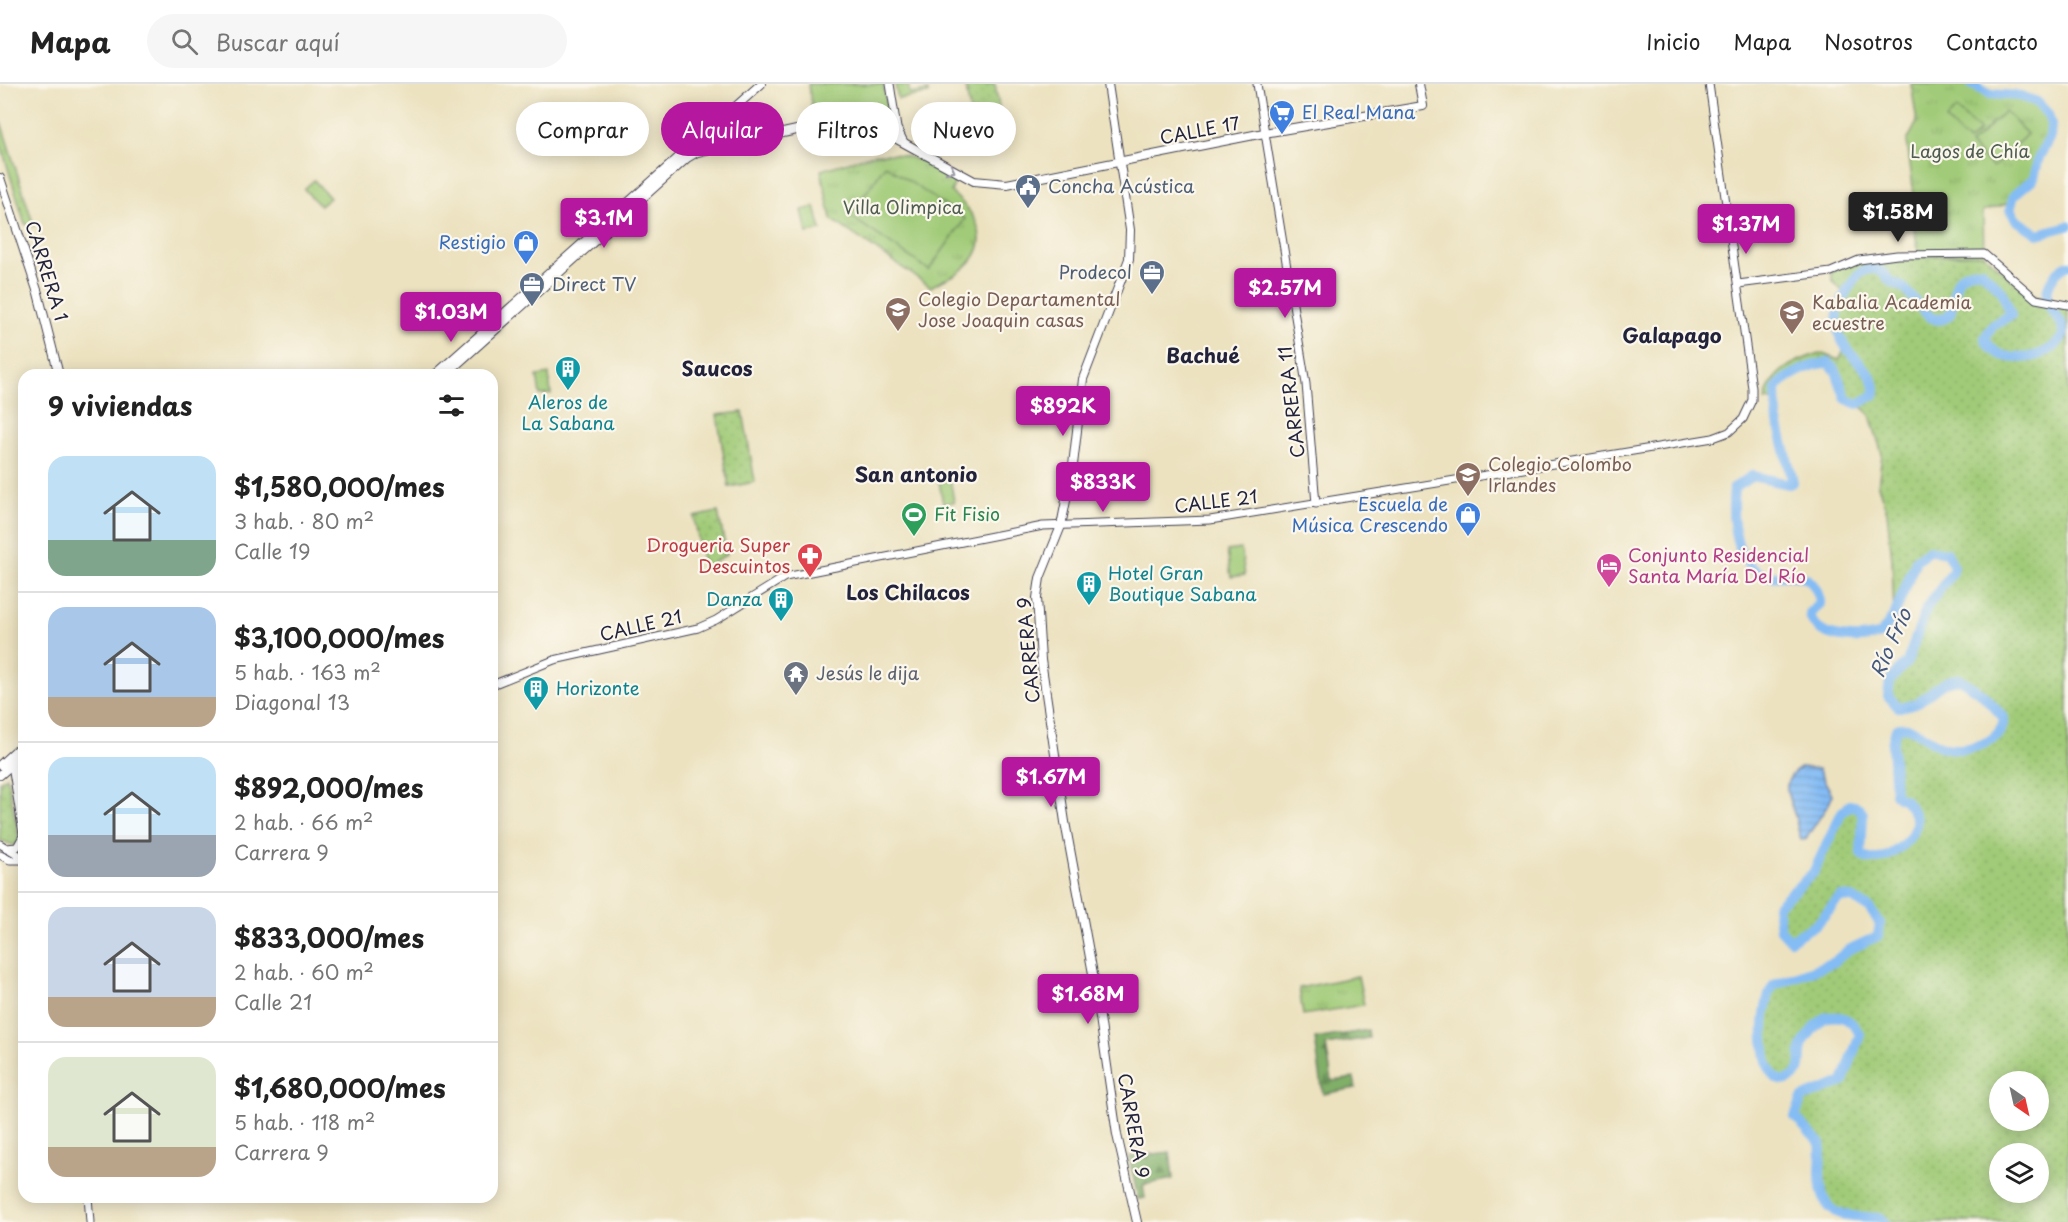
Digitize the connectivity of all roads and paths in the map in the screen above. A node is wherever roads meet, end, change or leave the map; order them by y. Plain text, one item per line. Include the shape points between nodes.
1 (761, 84) edge
2 (888, 84) edge
3 (1108, 84) edge
4 (1257, 84) edge
5 (1419, 84) edge
6 (1709, 84) edge
7 (740, 102) edge
8 (890, 102) edge
9 (1264, 133) junction
10 (899, 141) edge
11 (904, 144) junction
12 (679, 156) edge
13 (690, 156) edge
14 (1121, 162) junction
15 (0, 178) edge
16 (1738, 284) junction
17 (2068, 305) edge
18 (57, 369) edge
19 (442, 369) edge
20 (452, 369) edge
21 (1316, 504) junction
22 (1061, 526) junction
23 (498, 683) edge
24 (18, 748) edge
25 (18, 760) edge
26 (0, 765) edge
27 (12, 765) junction
28 (0, 775) edge
29 (18, 804) edge
30 (2, 845) edge
31 (18, 845) edge
32 (0, 855) edge
33 (18, 855) edge
34 (18, 859) edge
35 (88, 1203) edge
36 (90, 1222) edge
37 (1137, 1222) edge

1 - 7 main road
2 - 8 street
2 - 11 street
3 - 14 main road, CARRERA 9
4 - 9 street, CARRERA 11
5 - 9 main road, CALLE 17 via 1423,106
6 - 16 street
9 - 14 main road, CALLE 17
9 - 21 street, CARRERA 11 via 1305,373
10 - 11 main road
11 -> 14 main road, CALLE 17 via 982,183 1012,183
12 - 19 main road
13 - 20 main road
14 - 22 main road, CARRERA 9 via 1130,259 1083,380
15 - 18 main road, CARRERA 1 via 38,293
16 - 17 street via 1831,272 1859,260 1897,255 1984,254 2028,294 2041,301
16 - 21 street, CALLE 21 via 1752,400 1743,419 1729,432 1713,438
21 - 22 street, CALLE 21 via 1199,521
22 - 23 street, CALLE 21 via 1043,526 784,578 708,625 554,660
22 - 37 main road, CARRERA 9 via 1038,587 1041,660 1112,1107
24 - 26 main road
25 - 27 main road
27 - 28 main road
27 - 29 street
30 - 31 street
30 - 33 street
32 - 34 street
35 - 36 street

